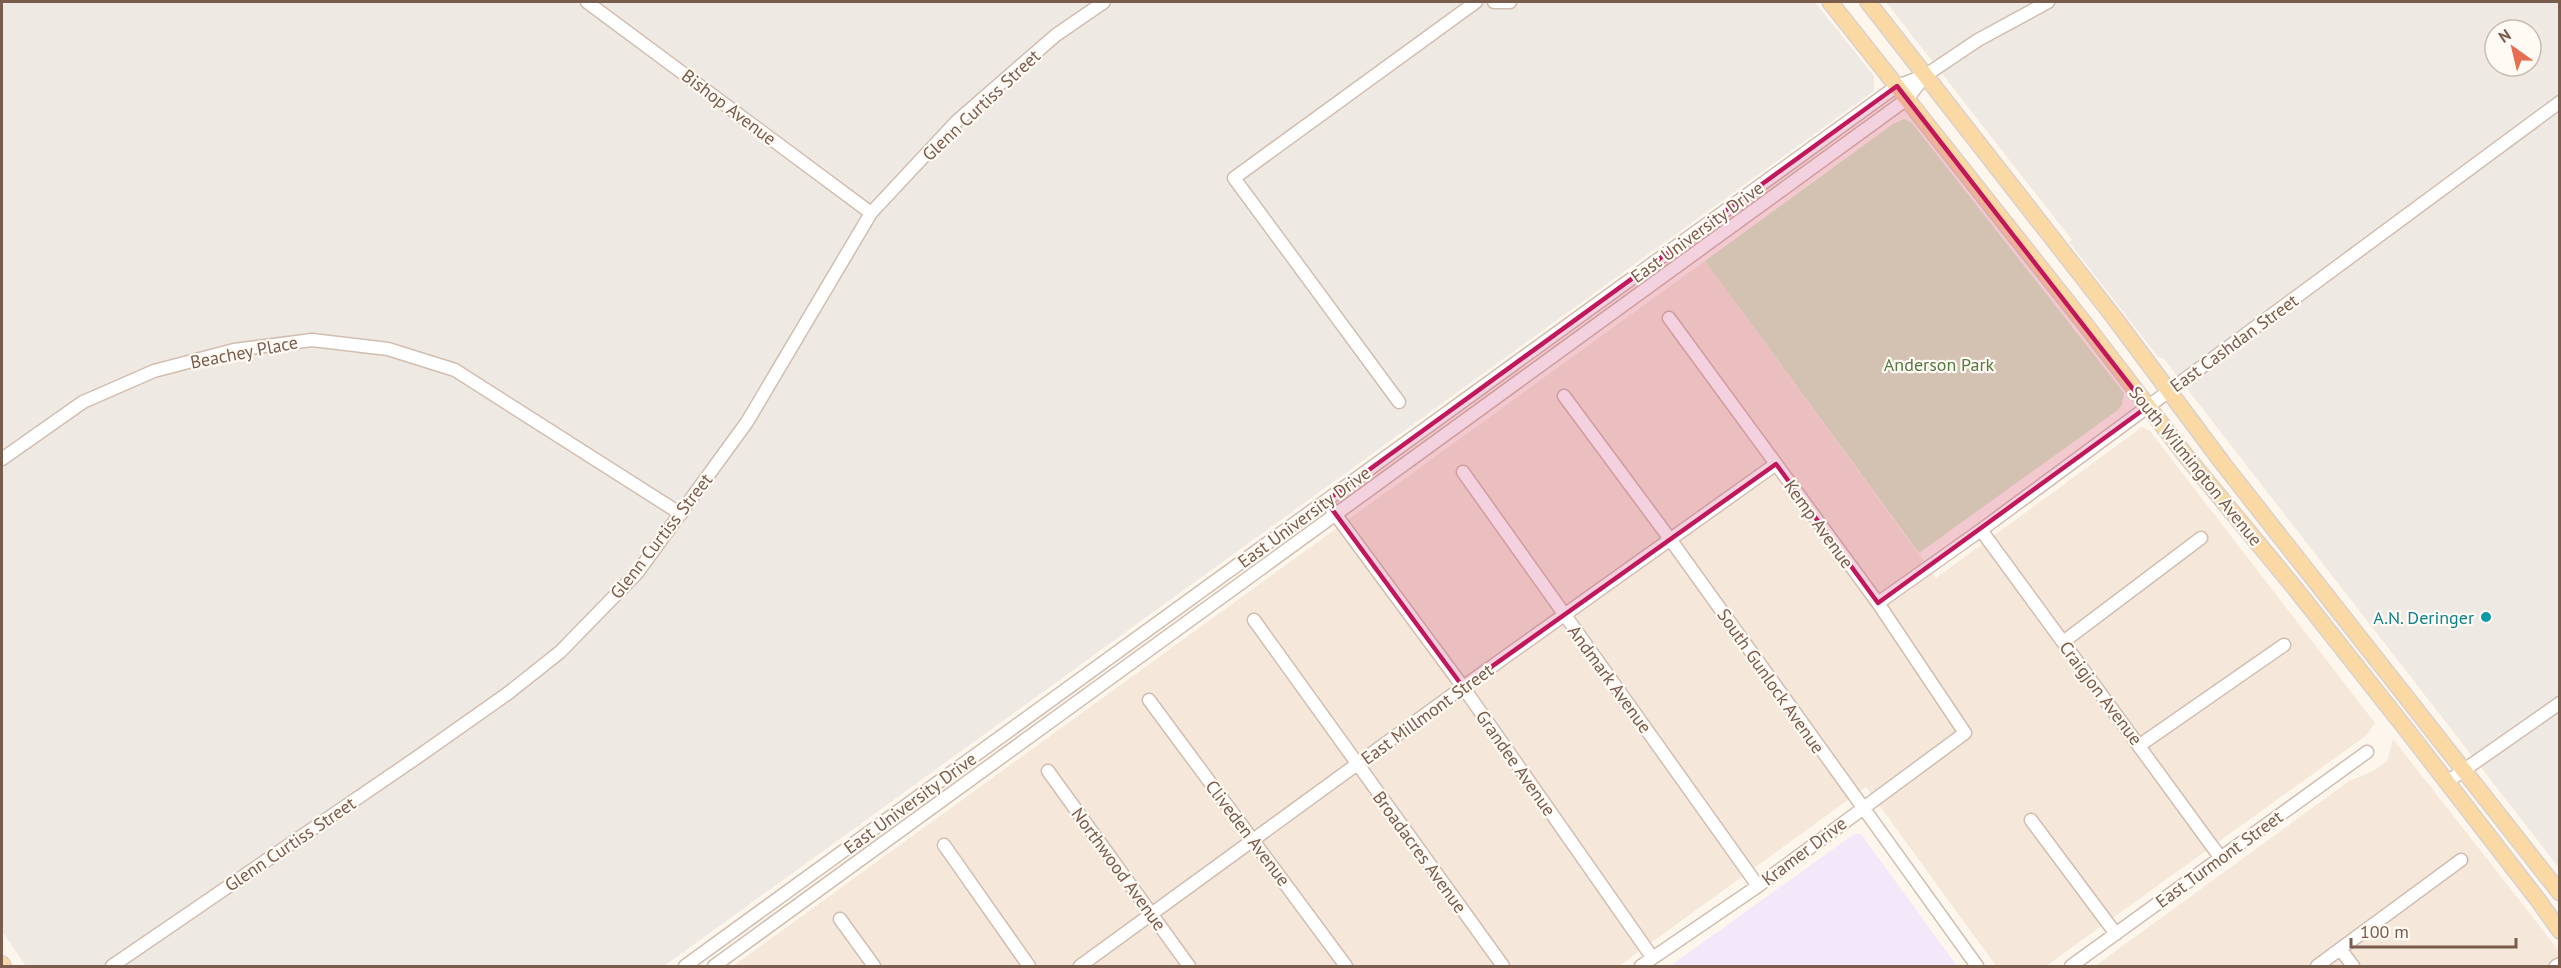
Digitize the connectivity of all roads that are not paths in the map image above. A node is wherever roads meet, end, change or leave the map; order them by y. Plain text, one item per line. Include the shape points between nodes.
1 (587, 2) edge
2 (1104, 2) edge
3 (1476, 2) edge
4 (1494, 2) edge
5 (1510, 2) edge
6 (1830, 2) edge
7 (1868, 2) edge
8 (2048, 2) edge
9 (1926, 75) junction
10 (1897, 86) junction
11 (1907, 99) junction
12 (2559, 102) edge
13 (871, 213) junction
14 (1669, 318) dead end
15 (2168, 391) junction
16 (1564, 396) dead end
17 (1399, 402) dead end
18 (2147, 407) junction
19 (2, 459) edge
20 (1776, 464) junction
21 (1463, 472) dead end
22 (1326, 501) junction
23 (1334, 513) junction
24 (681, 514) junction
25 (1982, 530) junction
26 (2201, 538) dead end
27 (1670, 539) junction
28 (1878, 603) junction
29 (1564, 615) junction
30 (1254, 620) dead end
31 (2063, 642) junction
32 (2284, 645) dead end
33 (1463, 687) junction
34 (1149, 700) dead end
35 (2559, 703) edge
36 (1965, 733) joint
37 (2140, 745) junction
38 (2367, 752) dead end
39 (1357, 765) junction
40 (2465, 770) junction
41 (1048, 771) dead end
42 (2447, 782) junction
43 (1861, 808) junction
44 (2031, 820) dead end
45 (1254, 839) junction
46 (944, 845) dead end
47 (2220, 857) junction
48 (2461, 860) dead end
49 (1758, 886) junction
50 (2559, 893) edge
51 (1152, 915) junction
52 (840, 919) dead end
53 (2559, 932) edge
54 (2116, 934) junction
55 (2341, 950) junction
56 (704, 952) junction
57 (1652, 957) junction
58 (112, 966) edge
59 (685, 966) edge
60 (714, 966) edge
61 (874, 966) edge
62 (1029, 966) edge
63 (1080, 966) edge
64 (1189, 966) edge
65 (1346, 966) edge
66 (1503, 966) edge
67 (1641, 966) edge
68 (1977, 966) edge
69 (2071, 966) edge
70 (2317, 966) edge
71 (2353, 966) edge

1 - 13 street, Bishop Avenue
2 - 13 street, Glenn Curtiss Street via 1056,35 956,122
3 - 17 street via 1234,178
4 - 5 street
6 - 10 main road, South Wilmington Avenue
7 - 9 main road, South Wilmington Avenue
8 - 9 street, East University Drive via 1978,40
9 - 10 street, East University Drive
9 - 11 street, East University Drive
9 - 15 main road, South Wilmington Avenue
10 - 11 main road, South Wilmington Avenue
10 - 22 street, East University Drive
11 - 18 main road, South Wilmington Avenue
11 - 23 street, East University Drive
12 - 15 street, East Cashdan Street
13 - 24 street, Glenn Curtiss Street via 747,422
14 - 20 street, Kemp Avenue
15 - 18 street, East Cashdan Street
15 - 40 main road, South Wilmington Avenue
16 - 27 street, South Gunlock Avenue
18 - 25 street, East Cashdan Street
18 - 42 main road, South Wilmington Avenue
19 - 24 street, Beachey Place via 83,402 154,371 234,350 312,340 388,349 455,370
20 - 27 street, East Millmont Street
20 - 28 street, Kemp Avenue
21 - 29 street, Andmark Avenue
22 - 23 street, Grandee Avenue
22 - 56 street, East University Drive
23 - 33 street, Grandee Avenue
23 - 60 street, East University Drive
24 - 58 street, Glenn Curtiss Street via 636,573 560,652 419,756
25 - 28 street, East Cashdan Street
25 - 31 street, Craigjon Avenue
26 - 31 street
27 - 29 street, East Millmont Street
27 - 43 street, South Gunlock Avenue
28 - 36 street, Kemp Avenue
29 - 33 street, East Millmont Street
29 - 49 street, Andmark Avenue
30 - 39 street, Broadacres Avenue
31 - 37 street, Craigjon Avenue
32 - 37 street
33 - 39 street, East Millmont Street
33 - 57 street, Grandee Avenue
34 - 45 street, Cliveden Avenue
35 - 40 street
36 - 43 street, Kramer Drive
37 - 47 street, Craigjon Avenue
38 - 47 street, East Turmont Street
39 - 45 street, East Millmont Street
39 - 66 street, Broadacres Avenue
40 - 42 street
40 - 50 main road, South Wilmington Avenue
41 - 51 street, Northwood Avenue
42 - 53 main road, South Wilmington Avenue
43 - 49 street, Kramer Drive
43 - 68 street, South Gunlock Avenue
44 - 54 street
45 - 51 street, East Millmont Street
45 - 65 street, Cliveden Avenue
46 - 62 street
47 - 54 street, East Turmont Street
48 - 55 street
49 - 57 street, Kramer Drive
51 - 63 street, East Millmont Street
51 - 64 street, Northwood Avenue
52 - 61 street
54 - 69 street, East Turmont Street
55 - 70 street
55 - 71 street
56 - 59 street, East University Drive
56 - 60 street
57 - 67 street, Kramer Drive

